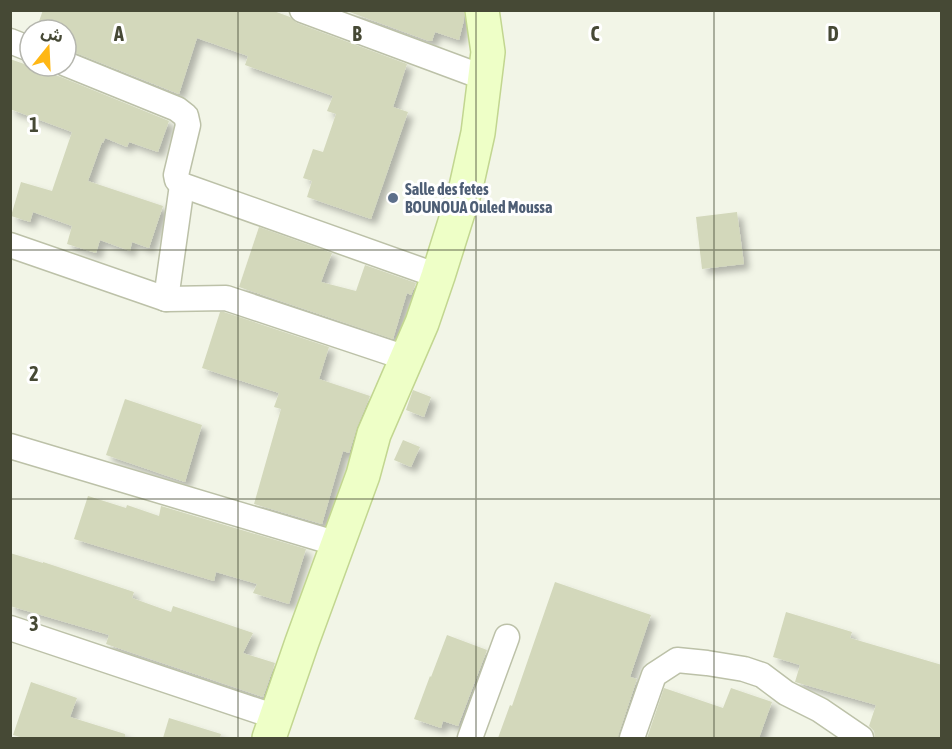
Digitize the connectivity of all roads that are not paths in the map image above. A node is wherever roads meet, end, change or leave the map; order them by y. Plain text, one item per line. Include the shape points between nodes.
1 (302, 10) edge
2 (483, 10) edge
3 (78, 69) edge
4 (485, 78) junction
5 (182, 185) junction
6 (10, 245) edge
7 (438, 276) junction
8 (166, 299) junction
9 (406, 358) junction
10 (10, 446) edge
11 (338, 544) junction
12 (10, 628) edge
13 (507, 637) dead end
14 (273, 728) edge
15 (470, 738) edge
16 (632, 738) edge
17 (861, 738) edge

1 - 4 street
2 - 4 street via 488,52
3 - 5 street via 186,116 188,125 176,175
4 - 7 street via 466,187
5 - 7 street
5 - 8 street
6 - 8 street
7 - 9 street
8 - 9 street via 226,298
9 - 11 street via 374,434
10 - 11 street
11 - 14 street
12 - 14 street
13 - 15 street
16 - 17 street via 654,675 677,660 762,675

